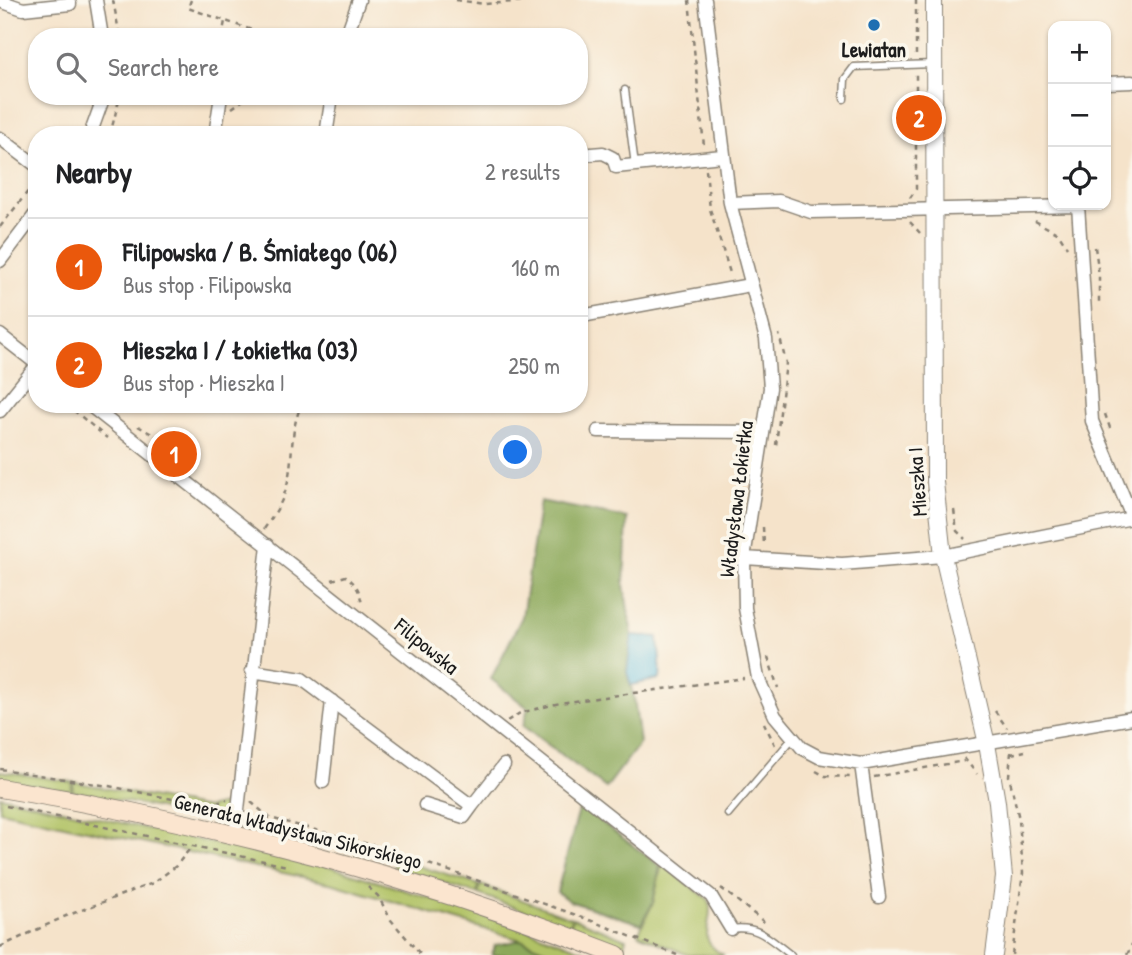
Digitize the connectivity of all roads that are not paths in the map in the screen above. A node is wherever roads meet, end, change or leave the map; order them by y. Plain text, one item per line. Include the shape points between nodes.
1 (96, 0) edge
2 (359, 0) edge
3 (705, 0) edge
4 (934, 0) edge
5 (0, 1) edge
6 (70, 4) dead end
7 (101, 28) edge
8 (349, 28) edge
9 (933, 64) junction
10 (1132, 82) edge
11 (1111, 83) edge
12 (625, 90) dead end
13 (844, 99) dead end
14 (101, 105) edge
15 (220, 105) edge
16 (331, 105) edge
17 (93, 126) edge
18 (216, 126) edge
19 (327, 126) edge
20 (0, 138) edge
21 (588, 154) edge
22 (722, 156) junction
23 (28, 159) edge
24 (635, 165) junction
25 (730, 203) junction
26 (1048, 207) edge
27 (933, 209) junction
28 (1078, 210) edge
29 (28, 224) edge
30 (0, 261) edge
31 (750, 285) junction
32 (588, 315) edge
33 (0, 335) edge
34 (28, 358) edge
35 (28, 376) edge
36 (0, 411) edge
37 (99, 413) edge
38 (598, 431) dead end
39 (762, 432) junction
40 (1132, 518) edge
41 (263, 542) junction
42 (943, 556) junction
43 (744, 558) junction
44 (253, 671) junction
45 (332, 701) junction
46 (1132, 718) edge
47 (792, 739) junction
48 (987, 744) junction
49 (861, 764) junction
50 (504, 765) dead end
51 (323, 782) dead end
52 (0, 788) edge
53 (425, 805) dead end
54 (472, 806) junction
55 (728, 814) dead end
56 (235, 836) junction
57 (879, 897) dead end
58 (731, 929) joint
59 (617, 955) edge
60 (790, 955) edge
61 (994, 955) edge

1 - 7 street
2 - 8 street
3 - 22 street, Władysława Łokietka
4 - 9 street, Mieszka I
5 - 6 street via 23,9
9 - 13 lane via 854,66 845,79
9 - 27 street, Mieszka I
10 - 11 street
12 - 24 lane
14 - 17 street
15 - 18 street
16 - 19 street
20 - 23 street
21 - 24 street via 603,153 613,158 616,167
22 - 24 street
22 - 25 street, Władysława Łokietka
25 - 27 street via 779,201 811,212
25 - 31 street, Władysława Łokietka
26 - 27 street
27 - 42 street, Mieszka I via 935,482
28 - 40 street via 1092,421
29 - 30 street
31 - 32 street
31 - 39 street, Władysława Łokietka via 766,340 771,388
33 - 34 street
35 - 36 street
37 - 41 street, Filipowska
38 - 39 street
39 - 43 street, Władysława Łokietka
40 - 42 street
41 - 44 street
41 - 58 street, Filipowska via 711,896
42 - 43 street via 842,564
42 - 48 street, Mieszka I
43 - 47 street, Władysława Łokietka via 746,608 758,678 775,716
44 - 45 street via 302,679
44 - 56 street
45 - 51 street
45 - 54 street
46 - 48 street, Władysława Łokietka
47 - 49 street, Władysława Łokietka via 819,757
47 - 55 lane
48 - 49 street, Władysława Łokietka
48 - 61 street, Mieszka I via 1004,877
49 - 57 street
50 - 54 street
52 - 56 main road, Generała Władysława Sikorskiego
53 - 54 street via 464,817
56 - 59 main road, Generała Władysława Sikorskiego via 402,879
58 - 60 lane via 747,926

